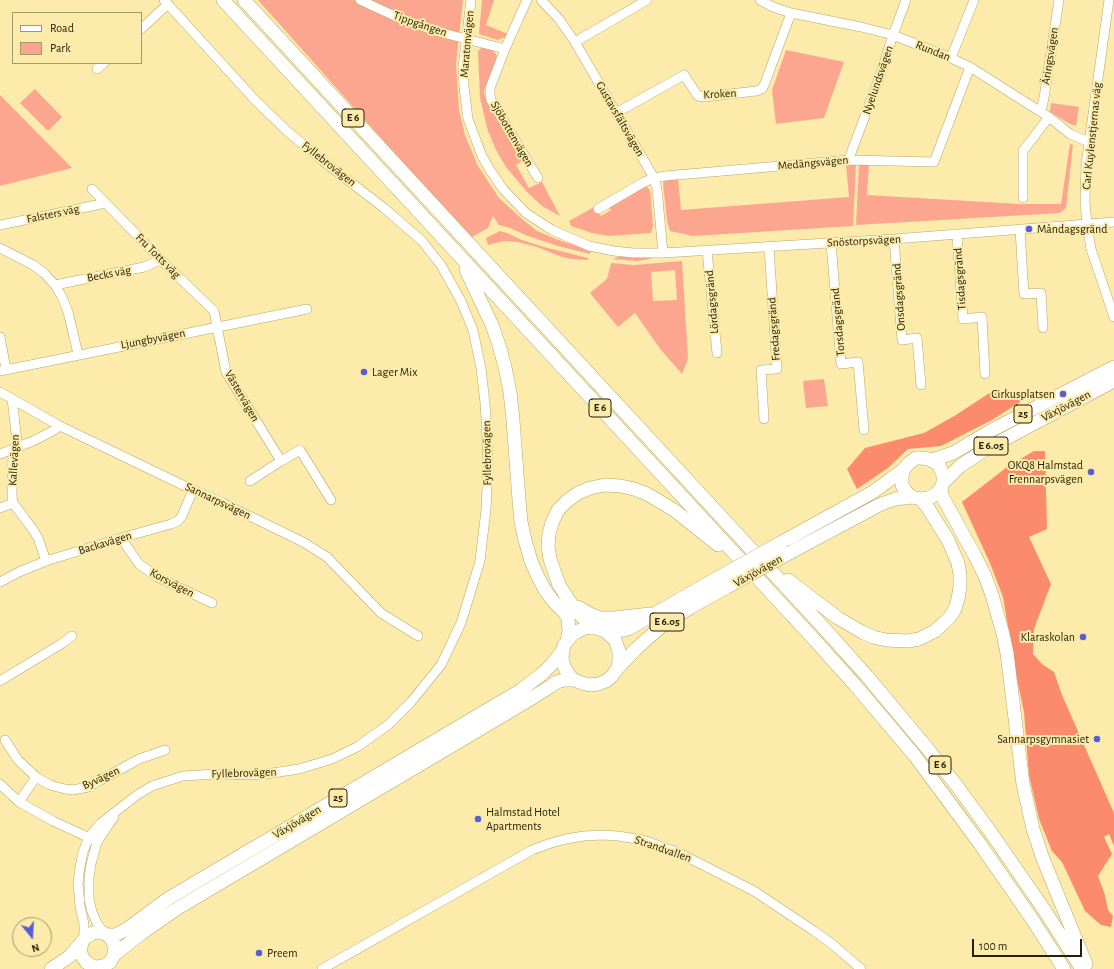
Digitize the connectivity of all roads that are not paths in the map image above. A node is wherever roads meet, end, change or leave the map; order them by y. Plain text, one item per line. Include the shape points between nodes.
1 (223, 0) edge
2 (244, 0) edge
3 (360, 0) edge
4 (471, 0) edge
5 (527, 0) edge
6 (541, 0) edge
7 (647, 0) edge
8 (760, 0) edge
9 (906, 0) edge
10 (974, 0) edge
11 (1059, 0) edge
12 (1109, 0) edge
13 (166, 2) edge
14 (791, 13) junction
15 (142, 28) edge
16 (893, 35) junction
17 (467, 40) junction
18 (576, 42) junction
19 (505, 49) junction
20 (951, 58) junction
21 (970, 67) junction
22 (1040, 111) junction
23 (616, 113) junction
24 (1049, 117) junction
25 (1090, 141) junction
26 (850, 160) junction
27 (538, 178) dead end
28 (654, 178) junction
29 (92, 189) dead end
30 (1023, 198) dead end
31 (106, 203) junction
32 (598, 209) dead end
33 (1114, 222) edge
34 (1087, 224) junction
35 (0, 225) edge
36 (1020, 230) junction
37 (957, 235) junction
38 (894, 239) junction
39 (831, 243) junction
40 (769, 247) junction
41 (0, 248) edge
42 (707, 250) junction
43 (614, 251) joint
44 (662, 252) junction
45 (460, 256) junction
46 (161, 260) junction
47 (55, 285) junction
48 (307, 308) dead end
49 (1114, 317) edge
50 (217, 326) junction
51 (1043, 328) dead end
52 (0, 337) edge
53 (717, 353) dead end
54 (78, 354) junction
55 (1114, 368) edge
56 (3, 370) edge
57 (985, 374) dead end
58 (1114, 381) edge
59 (921, 385) dead end
60 (0, 392) edge
61 (12, 399) junction
62 (764, 419) dead end
63 (58, 425) junction
64 (864, 430) dead end
65 (15, 448) junction
66 (0, 454) edge
67 (932, 460) junction
68 (281, 461) junction
69 (904, 470) junction
70 (250, 481) dead end
71 (942, 486) junction
72 (193, 490) junction
73 (916, 498) junction
74 (331, 500) dead end
75 (13, 503) junction
76 (0, 508) edge
77 (121, 538) junction
78 (754, 552) junction
79 (46, 561) junction
80 (748, 568) junction
81 (0, 582) edge
82 (567, 598) junction
83 (212, 603) dead end
84 (655, 613) junction
85 (593, 627) junction
86 (605, 631) junction
87 (72, 636) dead end
88 (418, 636) dead end
89 (565, 645) junction
90 (617, 669) junction
91 (574, 680) junction
92 (0, 681) edge
93 (5, 740) dead end
94 (165, 750) dead end
95 (36, 777) junction
96 (0, 784) edge
97 (19, 802) junction
98 (93, 840) junction
99 (105, 934) junction
100 (83, 941) junction
101 (115, 960) edge
102 (94, 967) edge
103 (76, 968) edge
104 (51, 969) edge
105 (322, 969) edge
106 (860, 969) edge
107 (1064, 969) edge
108 (1082, 969) edge
109 (1088, 969) edge

1 - 45 highway, E 6
2 - 78 highway, E 6
3 - 17 street, Tippgången via 399,18
4 - 17 street, Maratonvägen
5 - 19 street, Sjöbottenvägen
6 - 18 street, Gustavsfältsvägen
7 - 18 street
8 - 14 street, Rundan
9 - 16 street, Nyelundsvägen
10 - 20 street
11 - 22 street, Äringsvägen
12 - 25 street, Carl Kuylenstjernas väg
13 - 15 street
13 - 98 street, Fyllebrovägen via 255,100 287,131 422,240 441,266 461,301 472,330 481,368 488,465 486,509 480,561 461,623 441,665 411,702 388,725 357,747 332,759 299,769 259,775 183,776 152,786 125,803 101,823
14 - 16 street, Rundan
14 - 23 street, Kroken via 762,89 698,96 684,75
16 - 20 street, Rundan
16 - 26 street, Nyelundsvägen
17 - 19 street, Tippgången
17 - 43 street, Maratonvägen via 464,87 468,119 479,149 503,189 526,213 552,230 589,246
18 - 23 street, Gustavsfältsvägen
19 - 27 street, Sjöbottenvägen via 490,88 491,100
20 - 21 street, Rundan
21 - 22 street, Rundan
21 - 26 street, Medängsvägen via 934,162
22 - 24 street, Rundan
23 - 28 street, Gustavsfältsvägen
24 - 25 street, Rundan via 1070,134
24 - 30 street via 1023,151
25 - 34 street, Carl Kuylenstjernas väg via 1086,164
26 - 28 street, Medängsvägen
28 - 32 street, Medängsvägen
28 - 44 street, Gustavsfältsvägen
29 - 31 street, Fru Totts väg
31 - 35 street, Falsters väg
31 - 46 street, Fru Totts väg
33 - 34 street, Snöstorpsvägen
34 - 36 street, Snöstorpsvägen
34 - 49 street, Carl Kuylenstjernas väg via 1091,249
36 - 37 street, Snöstorpsvägen
36 - 51 street via 1024,294 1041,293
37 - 38 street, Snöstorpsvägen
37 - 57 street, Tisdagsgränd via 962,318 982,317
38 - 39 street, Snöstorpsvägen
38 - 59 street, Onsdagsgränd via 902,340 918,338
39 - 40 street, Snöstorpsvägen
39 - 64 street, Torsdagsgränd via 841,364 858,362
40 - 42 street, Snöstorpsvägen
40 - 62 street, Fredagsgränd via 777,369 761,370
41 - 47 street via 33,265
42 - 44 street, Snöstorpsvägen
42 - 53 street, Lördagsgränd
43 - 44 street, Snöstorpsvägen
45 - 80 highway, E 6
45 - 89 highway via 492,325 505,367 513,420 521,522 538,577 568,619 569,631
46 - 47 street, Becks väg via 144,267
46 - 50 street, Fru Totts väg via 214,311
47 - 54 street via 68,312
48 - 50 street, Ljungbyvägen
50 - 54 street, Ljungbyvägen
50 - 68 street, Västervägen via 226,372
52 - 56 street
54 - 56 street, Ljungbyvägen
55 - 67 highway, Växjövägen / 25 via 992,430 953,453
58 - 71 highway, Växjövägen / E 6.05 via 986,449 960,466
60 - 61 street, Sannarpsvägen
61 - 63 street, Sannarpsvägen
61 - 65 street, Kallevägen via 17,441
63 - 65 street via 51,432
63 - 72 street, Sannarpsvägen
65 - 66 street
65 - 75 street, Kallevägen
67 - 69 highway, Växjövägen via 916,458
67 - 71 highway via 941,468
68 - 70 street
68 - 74 street via 300,450
69 - 73 highway via 902,485 906,492
69 - 84 highway, Växjövägen / E 6.05, bridge via 873,492
71 - 73 highway, Växjövägen via 933,497
71 - 109 highway via 942,496 985,576 998,614 1007,653 1023,784 1033,829
72 - 77 street, Backavägen via 178,521
72 - 88 street, Sannarpsvägen via 303,542 327,558 381,613
73 - 78 highway via 928,508 938,524 954,552 960,575 958,599 950,617 935,631 919,639 886,640 862,632 838,618
73 - 90 highway, Växjövägen / E 6.05, bridge via 902,497 879,505 686,610 664,624
75 - 76 street
75 - 79 street, Kallevägen via 38,538
77 - 79 street, Backavägen
77 - 83 street, Korsvägen via 139,564 157,577
78 - 108 highway, E 6 via 867,676 935,759 997,840
79 - 81 street, Backavägen
80 - 82 highway via 661,502 634,489 606,485 578,493 558,510 552,523 548,546 550,559 559,585
80 - 107 highway, E 6 via 812,636 915,756 980,844
82 - 84 highway via 600,618
82 - 85 highway
84 - 86 highway, Växjövägen / E 6.05 via 630,628
85 - 86 highway, Växjövägen
85 - 89 highway, Växjövägen via 578,630
86 - 90 highway, Växjövägen via 618,645 620,657
87 - 92 street
89 - 91 highway via 562,657 566,670
89 - 99 highway, Växjövägen / 25 via 551,665 521,690 169,898 127,930 115,935
90 - 91 highway, Växjövägen via 606,681 598,684 582,684
91 - 101 highway, Växjövägen / 25 via 564,680 550,686 178,908 142,933
93 - 95 street, Byvägen via 18,760
94 - 95 street, Byvägen via 139,759 96,784 79,789 50,785
95 - 97 street
96 - 97 street
97 - 98 street
98 - 99 street, Fyllebrovägen via 89,899 97,923
98 - 100 street, Fyllebrovägen via 83,852 78,883 84,924
99 - 100 highway, Växjövägen / 25 via 93,933
99 - 101 highway via 114,943
100 - 102 highway via 80,951 82,956
100 - 104 highway, Växjövägen / 25 via 70,956
101 - 102 highway, Växjövägen / 25 via 104,966
102 - 103 highway, Växjövägen / 25
105 - 106 street, Strandvallen via 532,850 566,839 602,835 643,840 679,853 742,884 814,931

